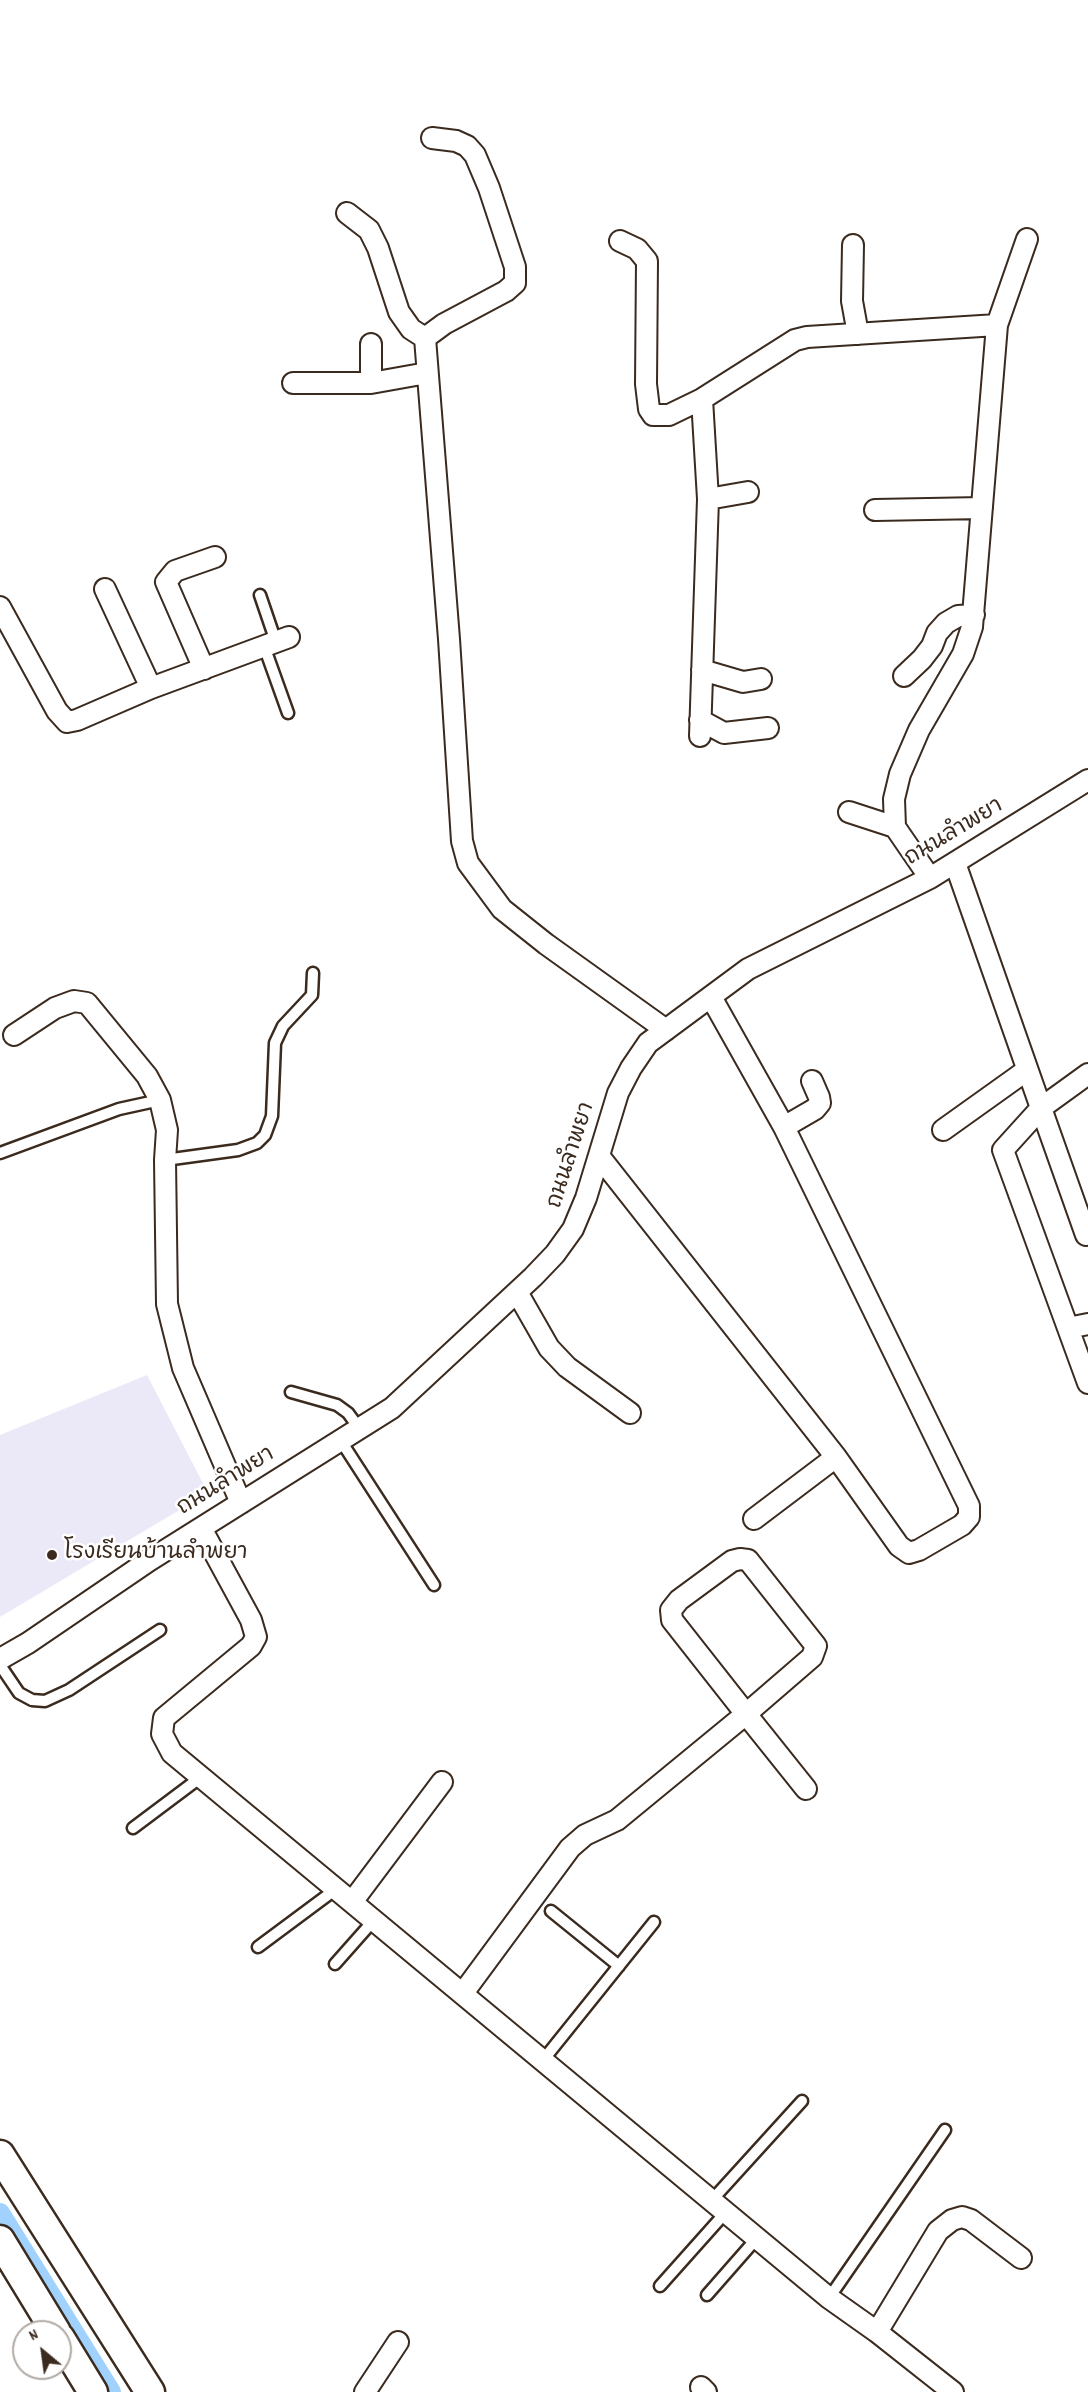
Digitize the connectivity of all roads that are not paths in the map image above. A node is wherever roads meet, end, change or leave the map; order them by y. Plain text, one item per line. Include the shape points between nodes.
1 (432, 138) dead end
2 (347, 213) dead end
3 (1027, 239) dead end
4 (620, 242) dead end
5 (853, 245) dead end
6 (997, 325) junction
7 (858, 334) junction
8 (425, 338) junction
9 (371, 344) dead end
10 (427, 373) junction
11 (293, 383) dead end
12 (371, 383) junction
13 (702, 399) junction
14 (748, 492) dead end
15 (708, 499) junction
16 (982, 508) junction
17 (875, 510) dead end
18 (215, 557) dead end
19 (105, 589) dead end
20 (260, 595) dead end
21 (0, 607) edge
22 (974, 615) junction
23 (276, 642) junction
24 (204, 669) junction
25 (702, 670) junction
26 (904, 676) dead end
27 (761, 679) dead end
28 (151, 688) junction
29 (288, 713) dead end
30 (768, 728) dead end
31 (1088, 780) edge
32 (849, 813) dead end
33 (895, 827) junction
34 (955, 863) junction
35 (930, 878) junction
36 (313, 973) dead end
37 (711, 997) junction
38 (666, 1030) junction
39 (14, 1035) dead end
40 (1027, 1070) junction
41 (1088, 1074) edge
42 (812, 1081) dead end
43 (160, 1100) junction
44 (1041, 1108) junction
45 (784, 1127) junction
46 (943, 1130) dead end
47 (0, 1153) edge
48 (599, 1156) junction
49 (165, 1160) junction
50 (1086, 1235) dead end
51 (517, 1292) junction
52 (1088, 1324) edge
53 (1068, 1328) junction
54 (1088, 1383) edge
55 (291, 1392) dead end
56 (630, 1413) dead end
57 (359, 1428) junction
58 (341, 1441) junction
59 (836, 1457) junction
60 (241, 1503) junction
61 (754, 1519) dead end
62 (201, 1528) junction
63 (434, 1586) dead end
64 (160, 1630) dead end
65 (0, 1659) edge
66 (0, 1665) edge
67 (746, 1714) junction
68 (201, 1777) junction
69 (442, 1782) dead end
70 (806, 1790) dead end
71 (133, 1828) dead end
72 (336, 1889) junction
73 (352, 1902) junction
74 (551, 1911) dead end
75 (374, 1920) junction
76 (654, 1922) dead end
77 (258, 1947) dead end
78 (335, 1964) dead end
79 (619, 1965) junction
80 (463, 1993) junction
81 (544, 2060) junction
82 (802, 2101) dead end
83 (945, 2130) dead end
84 (0, 2155) edge
85 (719, 2206) junction
86 (757, 2238) junction
87 (0, 2240) edge
88 (1021, 2258) dead end
89 (660, 2286) dead end
90 (707, 2295) dead end
91 (829, 2298) junction
92 (49, 2320) edge
93 (877, 2332) junction
94 (398, 2342) dead end
95 (72, 2358) edge
96 (93, 2392) edge
97 (150, 2392) edge
98 (365, 2392) edge
99 (953, 2392) edge

1 - 8 street via 456,141 475,155 515,267 515,283
2 - 8 street via 369,230 399,312 411,329
3 - 6 street
4 - 13 street via 637,249 647,261 649,409 653,415 669,415
5 - 7 street via 852,301
6 - 7 street
6 - 16 street
7 - 13 street via 795,340
8 - 10 street
9 - 12 street
10 - 12 street
10 - 38 street via 462,841 468,863 502,909
11 - 12 street
13 - 15 street
14 - 15 street
15 - 25 street
16 - 17 street
16 - 22 street
18 - 24 street via 175,571 166,582
19 - 28 street
20 - 23 lane
21 - 28 street via 57,711 67,722
22 - 26 street via 958,616 946,623 922,659
22 - 33 street via 963,654 919,730 900,774 894,799
23 - 24 street
23 - 29 lane
24 - 28 street
25 - 27 street via 743,682
25 - 30 street via 700,728 724,733
31 - 34 street, ถนนลำพยา
32 - 33 street
33 - 35 street
34 - 35 street, ถนนลำพยา
34 - 40 street
35 - 37 street, ถนนลำพยา via 747,969
36 - 49 lane via 312,995 283,1026 275,1043 272,1116 265,1135 257,1143 238,1150
37 - 38 street, ถนนลำพยา
37 - 45 street
38 - 48 street, ถนนลำพยา via 648,1043 631,1068 618,1093
39 - 43 street via 55,1008 74,1001 87,1003 147,1076
40 - 44 street
40 - 46 street
41 - 44 street
42 - 45 street via 820,1103
43 - 47 lane via 119,1109
43 - 49 street via 167,1130
44 - 50 street
44 - 53 street via 1003,1150
45 - 59 street via 969,1506 969,1517 962,1525 909,1553 898,1546
48 - 51 street, ถนนลำพยา via 573,1229 555,1254
48 - 59 street
49 - 60 street via 166,1304 183,1368
51 - 56 street via 549,1348 567,1367
51 - 57 street, ถนนลำพยา via 392,1408
52 - 53 street
53 - 54 street
55 - 57 lane via 337,1405
57 - 58 street, ถนนลำพยา
58 - 60 street, ถนนลำพยา
58 - 63 lane
59 - 61 street
60 - 62 street, ถนนลำพยา
62 - 65 street, ถนนลำพยา
62 - 68 street via 256,1638 164,1718 166,1744
64 - 66 lane via 69,1690 45,1701 19,1693
67 - 67 street via 812,1657 816,1646 748,1560 740,1558 679,1600 671,1610 672,1620
67 - 70 street
67 - 80 street via 616,1820 585,1835 570,1848
68 - 71 lane
68 - 72 street
69 - 73 street
72 - 73 street
72 - 77 lane
73 - 75 street
74 - 79 lane
75 - 78 lane
75 - 80 street
76 - 79 lane
79 - 81 lane
80 - 81 street
81 - 85 street
82 - 85 lane
83 - 91 lane
84 - 97 street
85 - 86 street
85 - 89 lane
86 - 90 lane
86 - 91 street
87 - 92 street
88 - 93 street via 971,2220 952,2220 938,2231
91 - 93 street
93 - 99 street
94 - 98 street
95 - 96 street

